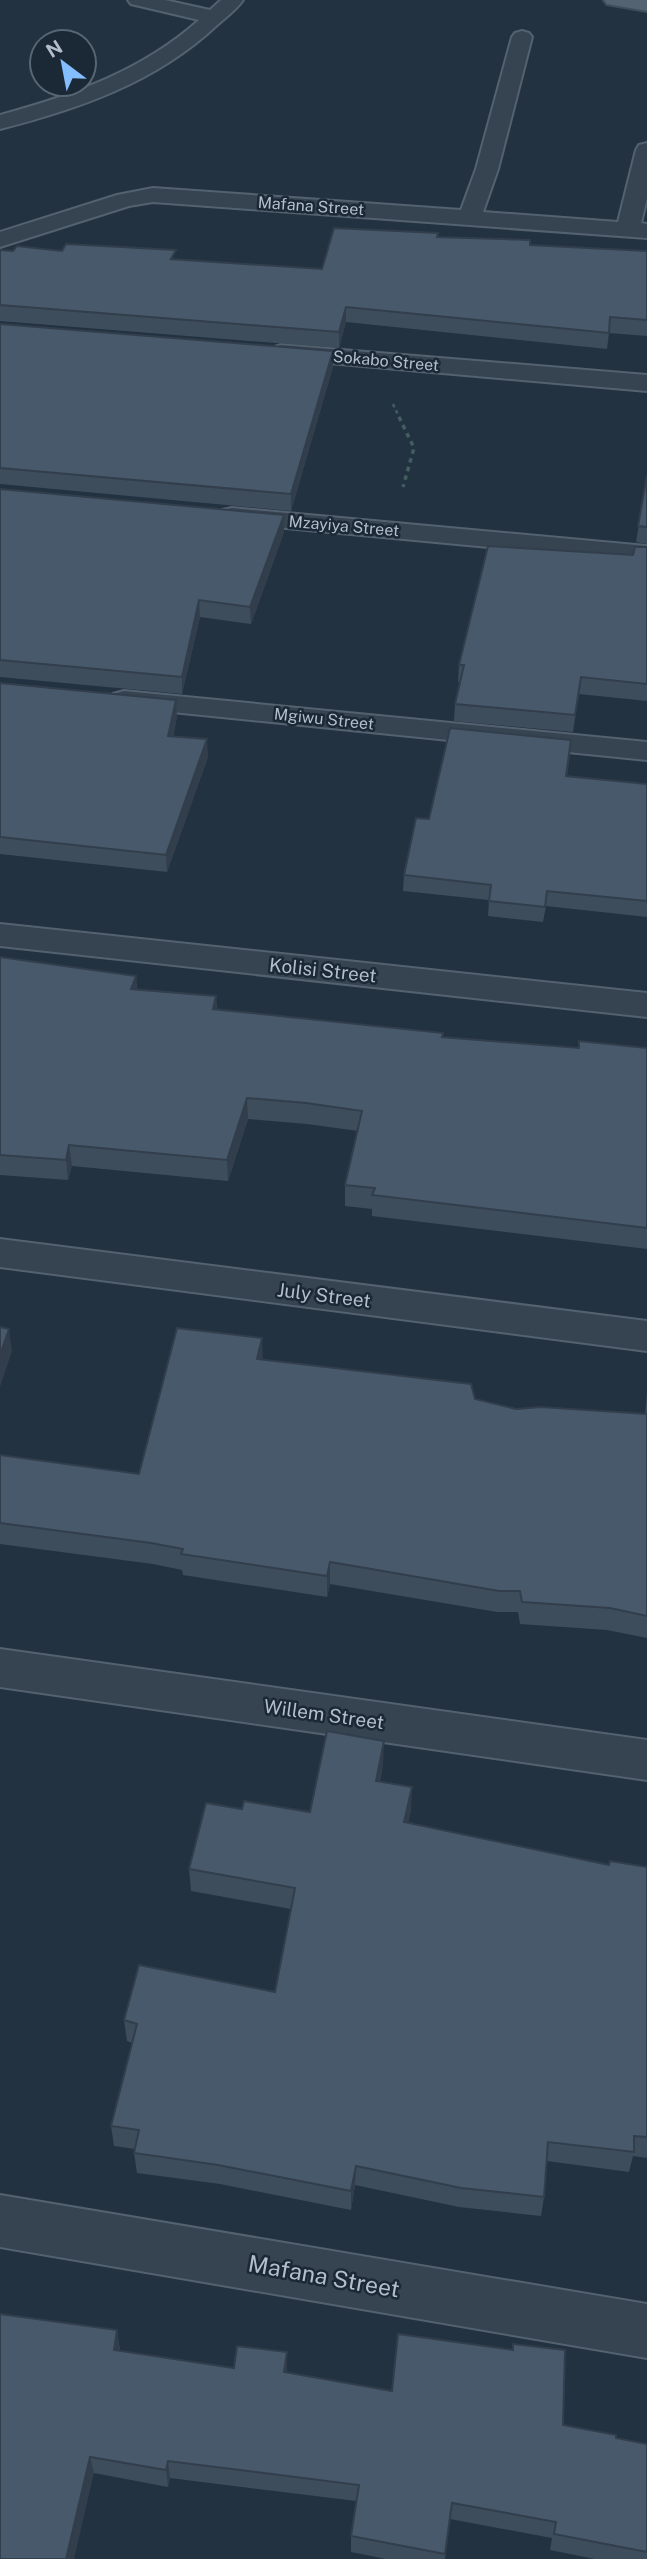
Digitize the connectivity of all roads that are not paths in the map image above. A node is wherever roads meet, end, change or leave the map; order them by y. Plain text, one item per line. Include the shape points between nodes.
1 (138, 0) edge
2 (233, 0) edge
3 (614, 0) edge
4 (647, 5) edge
5 (214, 17) junction
6 (522, 37) dead end
7 (0, 122) edge
8 (647, 150) edge
9 (470, 217) junction
10 (638, 230) edge
11 (0, 240) edge
12 (263, 351) edge
13 (647, 383) edge
14 (206, 514) edge
15 (647, 554) edge
16 (96, 697) edge
17 (647, 751) edge
18 (0, 935) edge
19 (647, 1005) edge
20 (0, 1253) edge
21 (647, 1336) edge
22 (0, 1668) edge
23 (647, 1760) edge
24 (0, 2221) edge
25 (647, 2331) edge

1 - 5 street
2 - 5 street
3 - 4 main road
5 - 7 street via 167,56 125,79
6 - 9 street
8 - 10 street, Mafana Street
9 - 10 street, Mafana Street
9 - 11 street, Mafana Street via 153,195
12 - 13 street, Sokabo Street
14 - 15 street, Mzayiya Street
16 - 17 street, Mgiwu Street
18 - 19 street, Kolisi Street
20 - 21 street, July Street
22 - 23 street, Willem Street
24 - 25 street, Mafana Street

